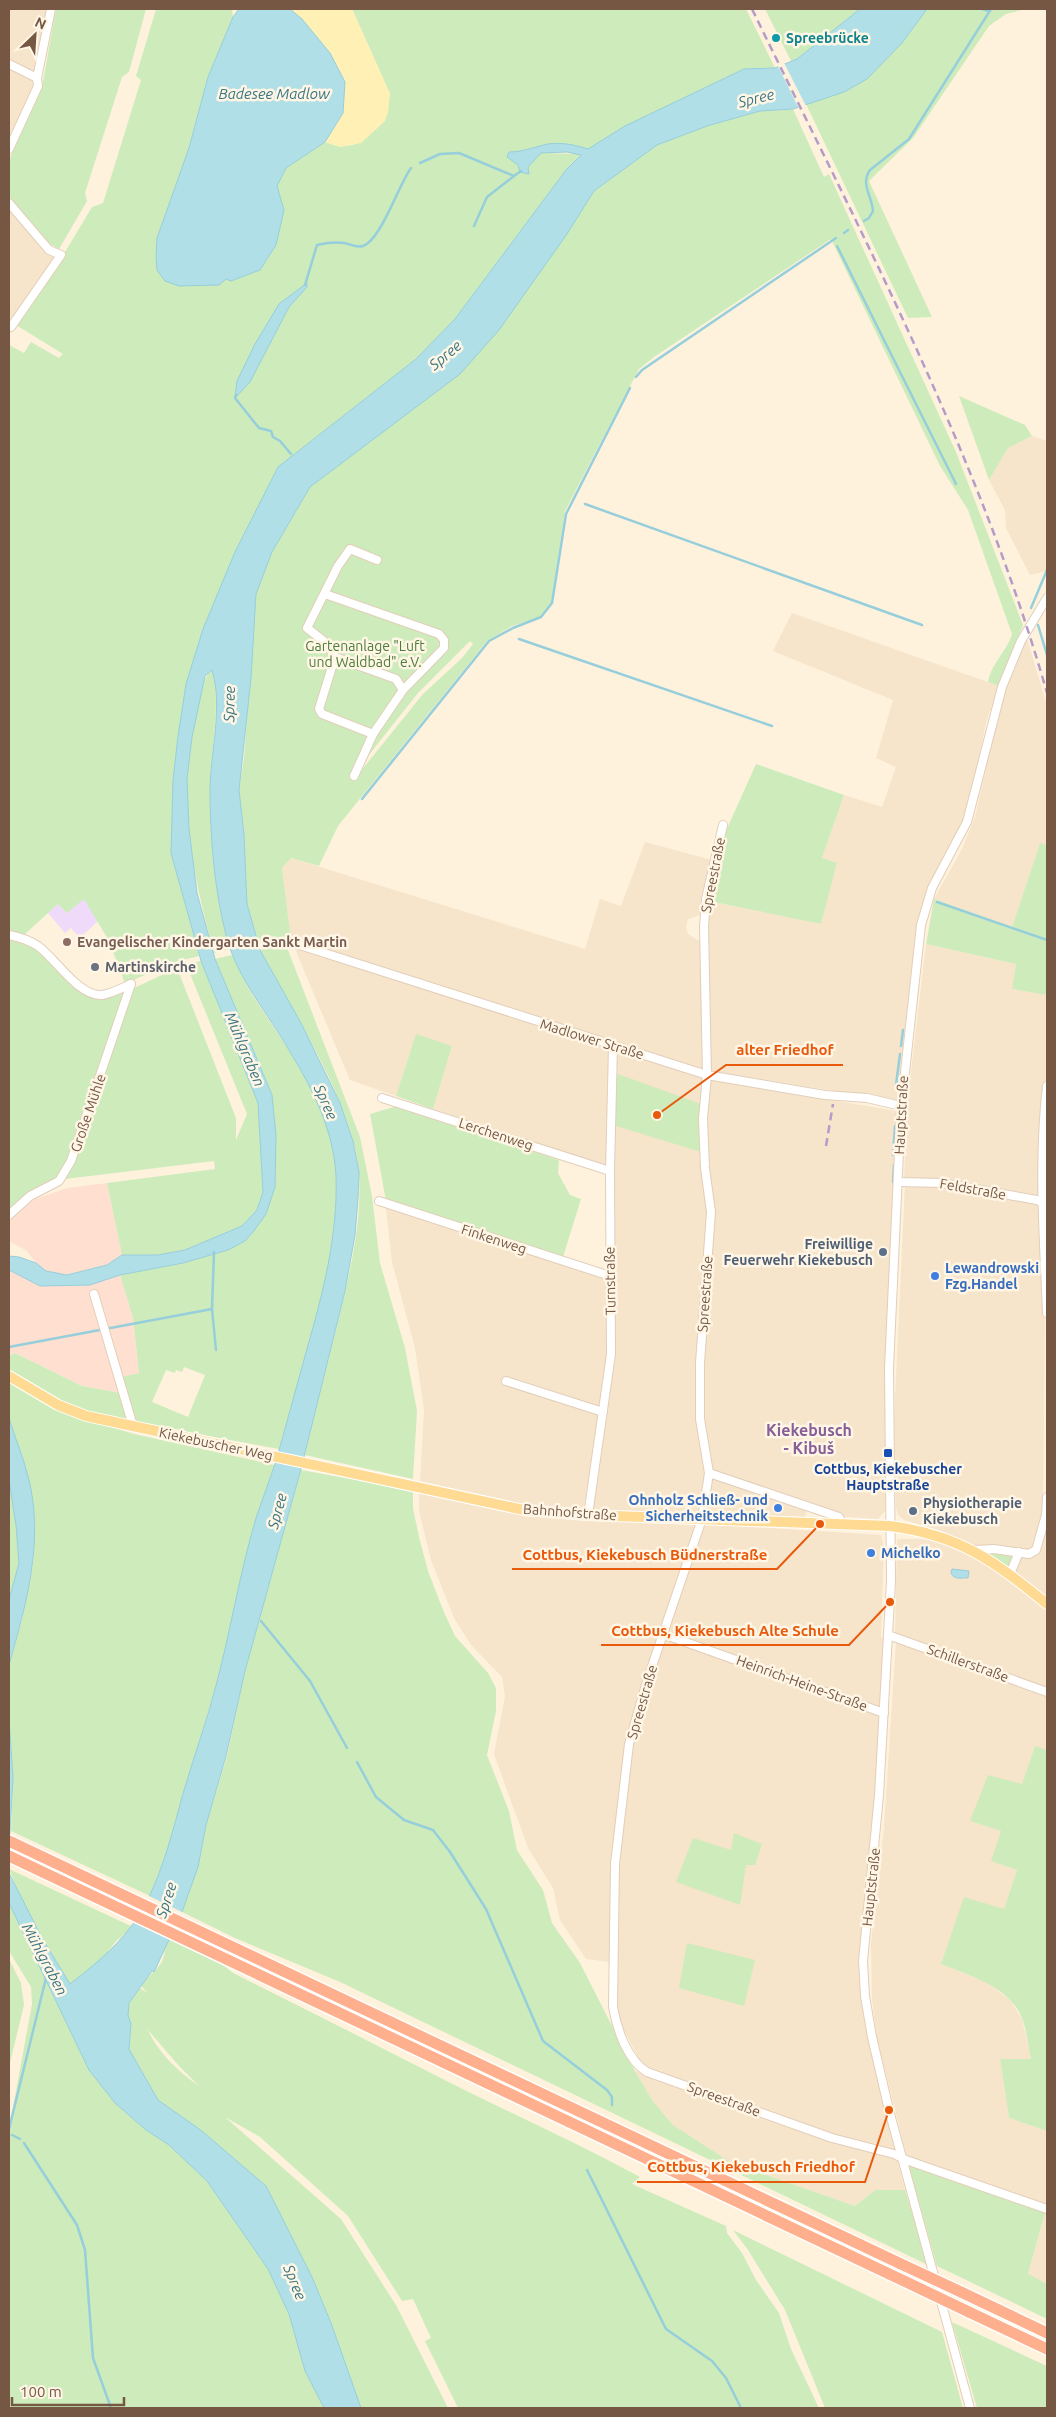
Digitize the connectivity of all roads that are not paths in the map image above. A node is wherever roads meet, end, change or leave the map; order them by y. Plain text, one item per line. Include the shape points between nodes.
1 (51, 9) edge
2 (9, 64) edge
3 (37, 78) junction
4 (9, 149) edge
5 (9, 203) edge
6 (10, 326) edge
7 (377, 560) dead end
8 (325, 594) junction
9 (1047, 598) edge
10 (335, 657) junction
11 (403, 690) junction
12 (373, 734) junction
13 (354, 776) dead end
14 (723, 825) dead end
15 (9, 935) edge
16 (290, 942) dead end
17 (614, 1046) junction
18 (707, 1074) junction
19 (1047, 1086) edge
20 (382, 1098) dead end
21 (901, 1106) junction
22 (610, 1171) junction
23 (898, 1182) junction
24 (379, 1201) dead end
25 (1045, 1204) edge
26 (9, 1215) edge
27 (610, 1276) junction
28 (94, 1294) dead end
29 (1047, 1313) edge
30 (9, 1376) edge
31 (506, 1381) dead end
32 (603, 1412) junction
33 (132, 1426) junction
34 (709, 1473) junction
35 (432, 1490) joint
36 (1047, 1497) edge
37 (588, 1515) junction
38 (702, 1519) junction
39 (843, 1525) junction
40 (890, 1526) junction
41 (974, 1550) junction
42 (1019, 1552) junction
43 (1010, 1574) junction
44 (1047, 1604) edge
45 (663, 1634) junction
46 (888, 1635) junction
47 (1047, 1692) edge
48 (884, 1714) junction
49 (9, 1841) edge
50 (9, 1856) edge
51 (901, 2157) junction
52 (1047, 2209) edge
53 (1047, 2333) edge
54 (1047, 2349) edge
55 (970, 2408) edge

1 - 3 street
2 - 3 street
3 - 4 street via 38,86
5 - 6 street via 49,250 61,255
7 - 8 street via 350,549
8 - 10 street via 306,628 325,642
8 - 11 street via 439,634 444,640 444,648
9 - 21 street, Hauptstraße via 1021,641 1002,687 967,822 932,888 924,911
10 - 11 street via 396,679
10 - 12 street via 319,709 322,714
11 - 12 street
12 - 13 street
14 - 18 street, Spreestraße via 706,899 704,927
15 - 26 street, Große Mühle via 39,947 92,994 103,995 131,984 71,1161 59,1181 30,1196
16 - 17 street, Madlower Straße
17 - 18 street, Madlower Straße
17 - 22 street, Turnstraße
18 - 21 street, Madlower Straße
18 - 34 street, Spreestraße via 703,1119 710,1212 700,1363 700,1419
19 - 25 street
20 - 22 street, Lerchenweg
21 - 23 street, Hauptstraße
22 - 27 street, Turnstraße
23 - 25 street, Feldstraße via 942,1182
23 - 40 street, Hauptstraße via 889,1368
24 - 27 street, Finkenweg
25 - 29 street
27 - 32 street, Turnstraße via 612,1354
28 - 33 street
30 - 33 main road, Kiekebuscher Weg via 86,1416
31 - 32 street
32 - 37 street, Turnstraße
33 - 35 main road, Kiekebuscher Weg
34 - 38 street, Spreestraße
34 - 39 street via 839,1516
35 - 37 main road, Bahnhofstraße via 524,1510
36 - 42 street via 1040,1543 1029,1554
37 - 38 main road, Bahnhofstraße
38 - 39 main road, Bahnhofstraße
38 - 45 street, Spreestraße
39 - 40 main road, Bahnhofstraße
40 - 41 main road, Bahnhofstraße via 940,1535
40 - 46 street, Hauptstraße
41 - 42 street
41 - 43 main road, Bahnhofstraße
42 - 43 street
43 - 44 main road, Bahnhofstraße
45 - 48 street, Heinrich-Heine-Straße
45 - 51 street, Spreestraße via 629,1744 616,1864 613,2007 632,2059 647,2072 832,2138
46 - 47 street, Schillerstraße
46 - 48 street, Hauptstraße
48 - 51 street, Hauptstraße via 864,1978 872,2037
49 - 53 highway, bridge
50 - 54 highway, bridge
51 - 52 street, Spreestraße
51 - 55 street, Hauptstraße

